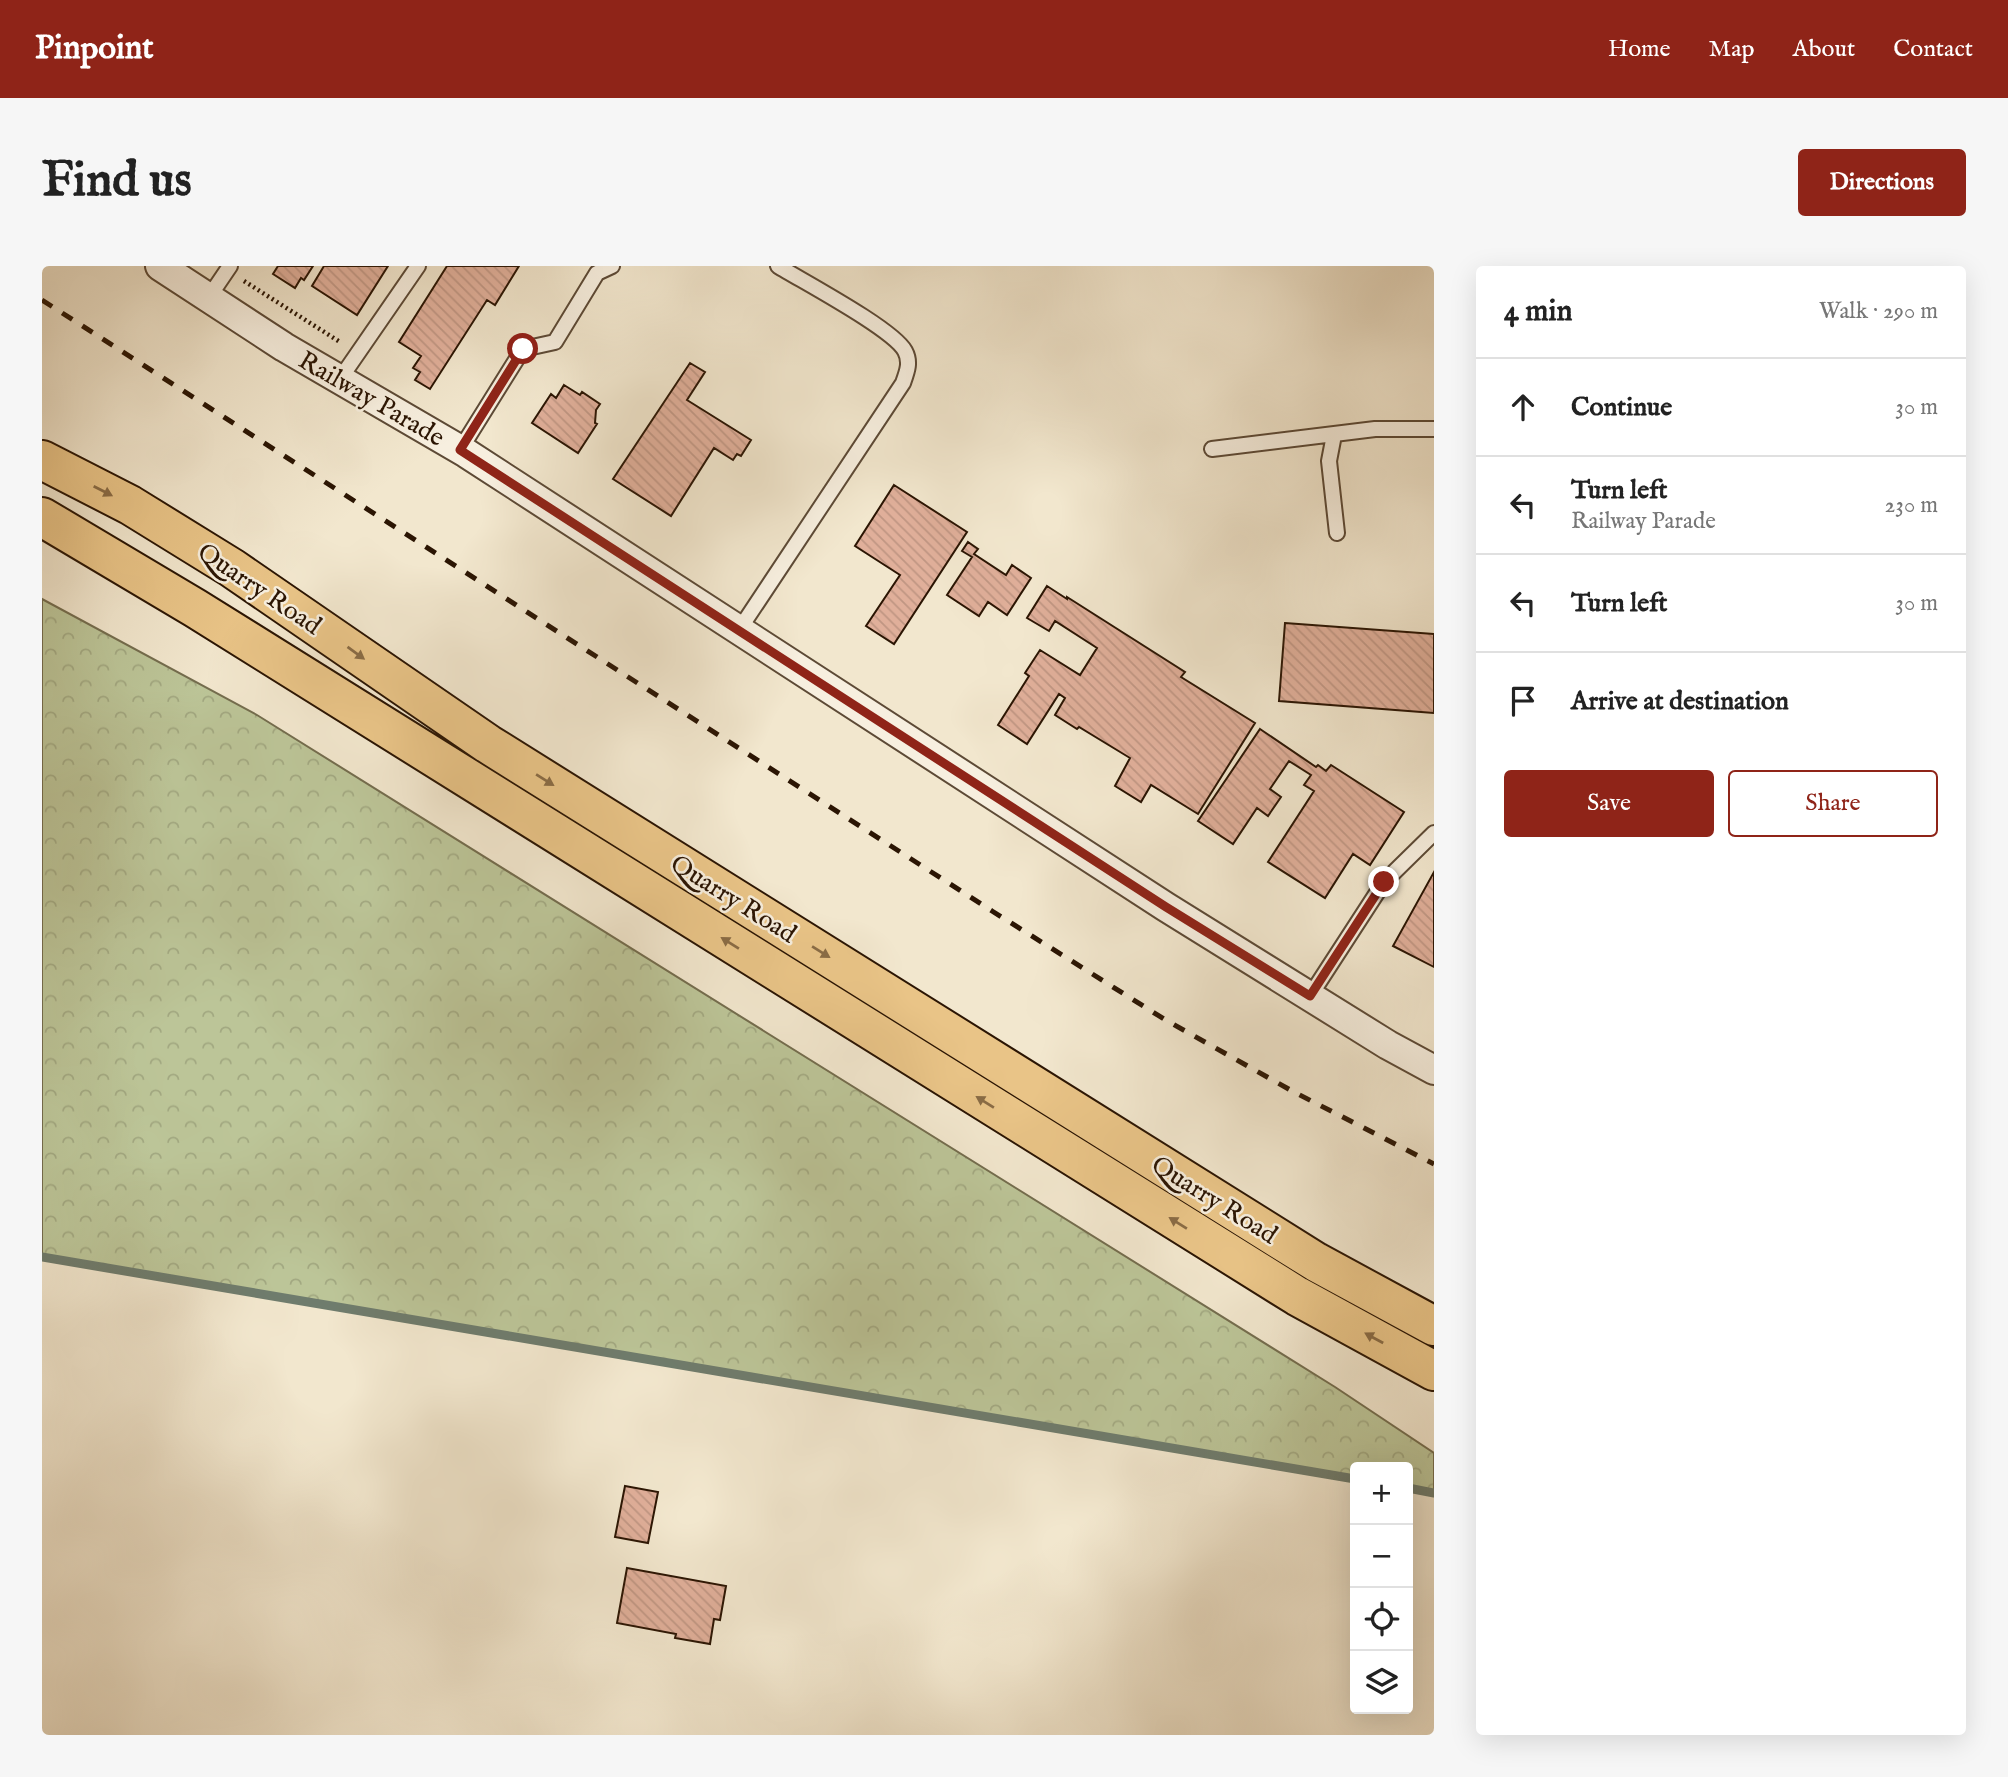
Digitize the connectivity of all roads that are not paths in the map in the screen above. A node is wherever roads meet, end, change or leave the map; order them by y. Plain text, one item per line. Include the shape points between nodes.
1 (160, 266) edge
2 (230, 266) edge
3 (418, 266) edge
4 (612, 266) edge
5 (778, 266) edge
6 (209, 298) junction
7 (340, 379) junction
8 (1434, 429) edge
9 (1334, 435) junction
10 (1212, 449) dead end
11 (460, 450) junction
12 (42, 460) edge
13 (42, 517) edge
14 (1337, 533) dead end
15 (739, 630) junction
16 (1434, 833) edge
17 (1310, 996) junction
18 (1434, 1070) edge
19 (1434, 1326) edge
20 (1434, 1371) edge

1 - 6 street, Railway Parade
2 - 6 lane
3 - 7 lane
4 - 11 lane via 597,273 555,342 523,349
5 - 15 lane via 890,334 906,352 909,366 903,383
6 - 7 street, Railway Parade
7 - 11 street, Railway Parade
8 - 9 lane via 1375,429
9 - 10 lane
9 - 14 lane via 1329,461
11 - 15 street, Railway Parade
12 -> 19 main road, Quarry Road via 130,505 232,568 488,744 1317,1262
20 -> 13 main road, Quarry Road via 1297,1296
15 - 17 street, Railway Parade
16 - 17 lane via 1384,882
17 - 18 street, Railway Parade

